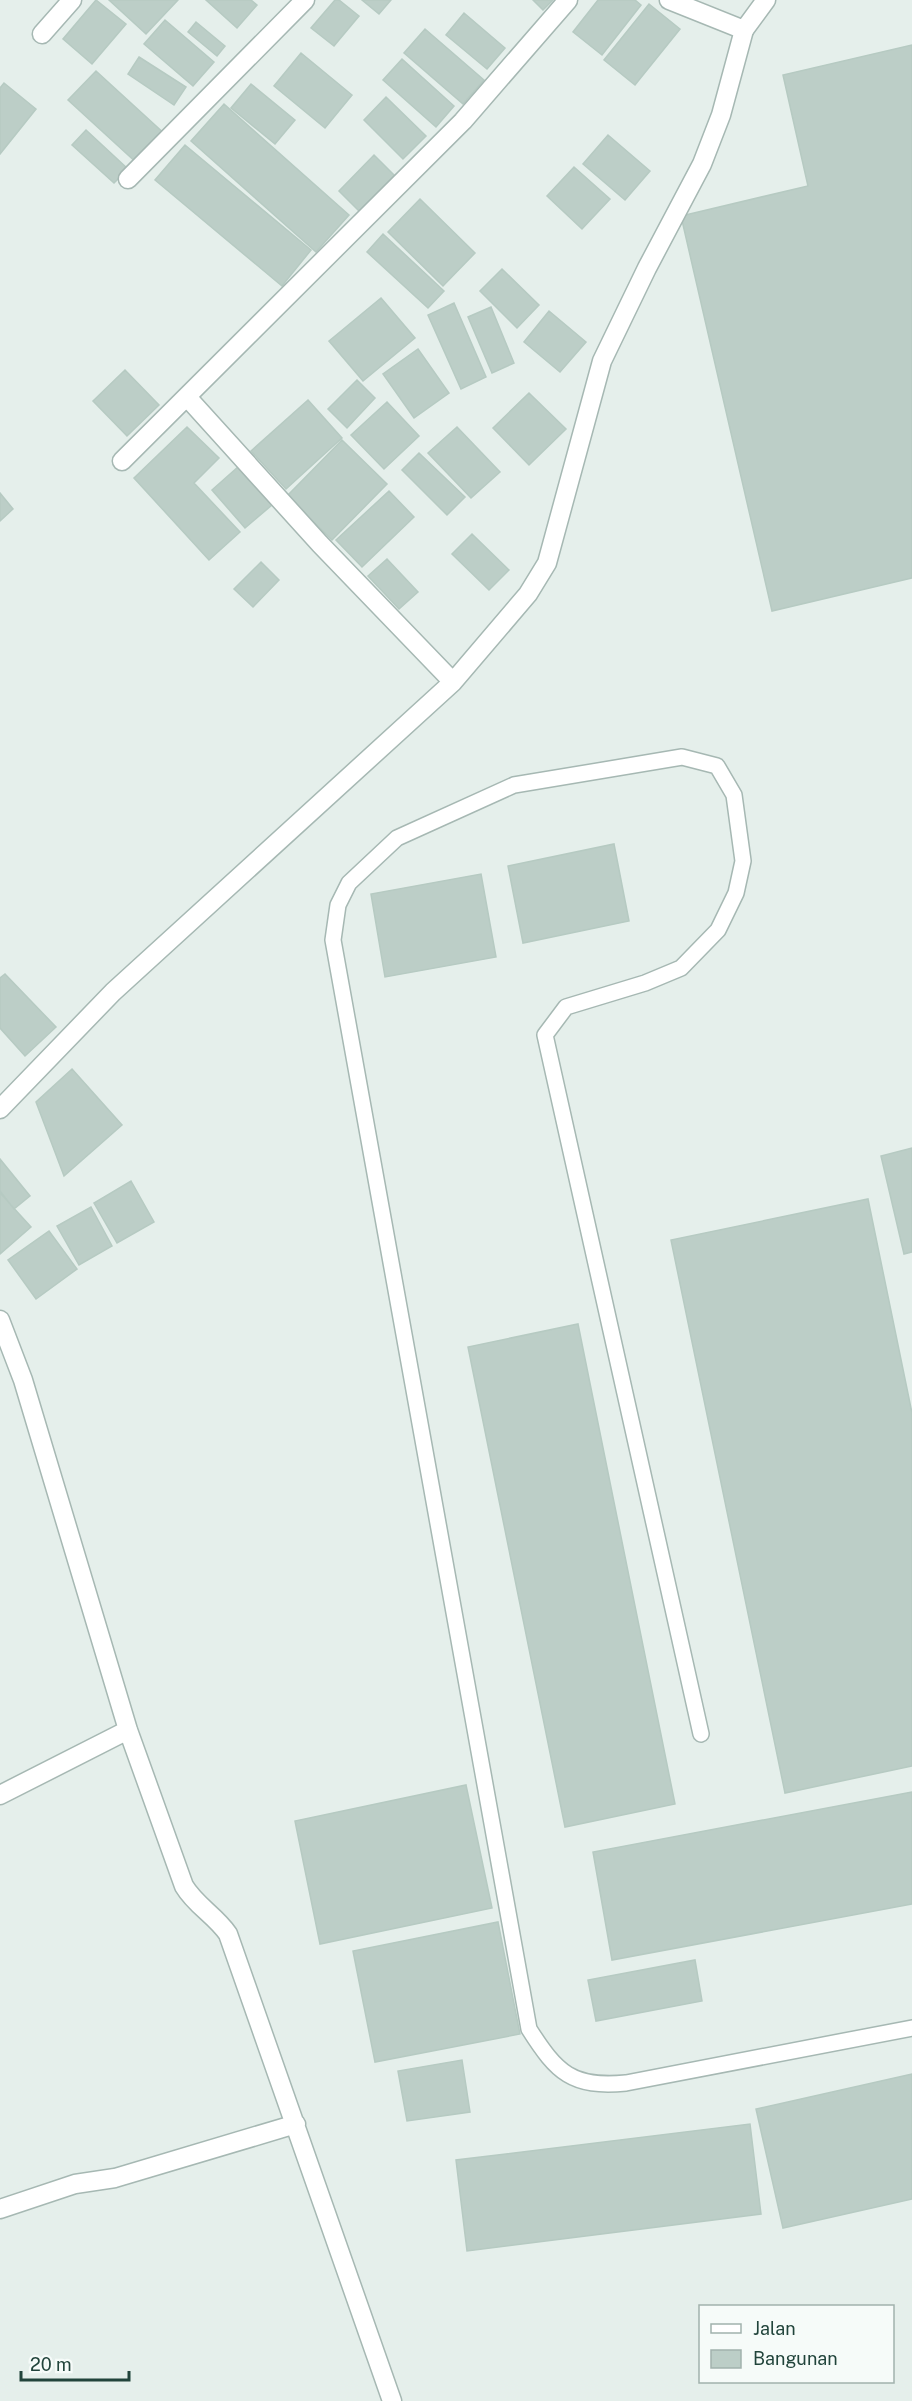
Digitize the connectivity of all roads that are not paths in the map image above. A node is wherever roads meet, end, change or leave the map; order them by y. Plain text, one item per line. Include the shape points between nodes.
1 (72, 0) edge
2 (305, 0) edge
3 (568, 0) edge
4 (669, 0) edge
5 (766, 0) edge
6 (744, 30) junction
7 (42, 34) dead end
8 (128, 179) dead end
9 (187, 397) junction
10 (122, 461) dead end
11 (453, 682) junction
12 (0, 1109) edge
13 (0, 1320) edge
14 (128, 1730) junction
15 (701, 1734) dead end
16 (0, 1795) edge
17 (912, 2028) edge
18 (296, 2124) junction
19 (0, 2209) edge
20 (392, 2401) edge

1 - 7 street
2 - 8 street
3 - 9 street via 463,121
4 - 6 street
5 - 6 street
6 - 11 street via 721,115 702,164 602,361 547,563 511,616
9 - 10 street
9 - 11 street via 320,544
11 - 12 street via 113,992
13 - 14 street via 23,1380
14 - 16 street
14 - 18 street via 184,1886 228,1934
15 - 17 lane via 545,1035 566,1007 681,969 718,930 736,893 743,861 734,795 717,766 682,757 514,785 397,838 349,883 338,905 333,940 452,1604 529,2029 548,2058 569,2076 597,2086
18 - 19 street via 115,2178 75,2184
18 - 20 street

